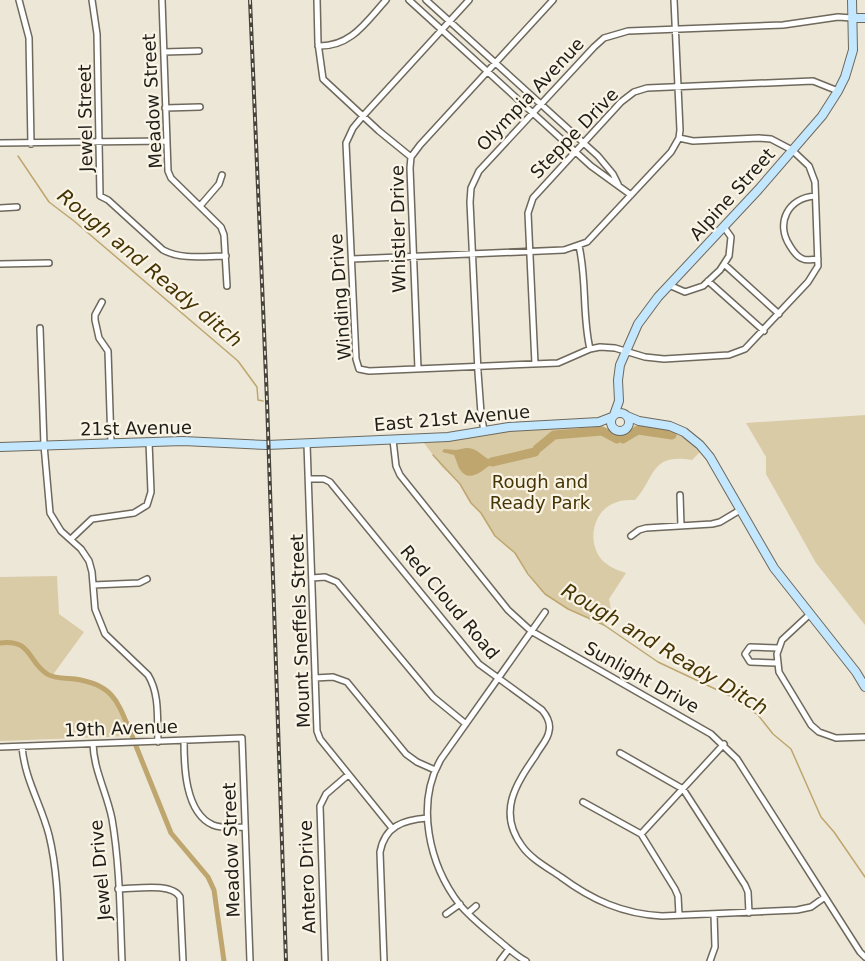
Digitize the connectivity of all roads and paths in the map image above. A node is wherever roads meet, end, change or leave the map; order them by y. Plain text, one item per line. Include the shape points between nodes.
1 (19, 0) edge
2 (92, 0) edge
3 (162, 0) edge
4 (317, 0) edge
5 (386, 0) edge
6 (409, 0) edge
7 (426, 0) edge
8 (470, 0) edge
9 (553, 0) edge
10 (674, 0) edge
11 (852, 0) edge
12 (852, 18) junction
13 (865, 18) edge
14 (450, 21) junction
15 (442, 30) junction
16 (675, 30) junction
17 (318, 46) junction
18 (199, 51) dead end
19 (164, 52) junction
20 (496, 63) junction
21 (488, 72) junction
22 (679, 87) junction
23 (838, 91) junction
24 (541, 104) junction
25 (200, 107) dead end
26 (165, 108) junction
27 (532, 113) junction
28 (363, 116) junction
29 (679, 138) junction
30 (166, 141) junction
31 (101, 142) junction
32 (0, 143) edge
33 (583, 143) junction
34 (31, 144) junction
35 (792, 150) junction
36 (575, 152) junction
37 (411, 157) junction
38 (222, 175) dead end
39 (618, 184) junction
40 (631, 195) junction
41 (815, 196) junction
42 (200, 206) junction
43 (17, 207) dead end
44 (0, 208) edge
45 (724, 227) junction
46 (579, 246) junction
47 (530, 251) junction
48 (472, 253) junction
49 (226, 256) junction
50 (413, 256) junction
51 (352, 259) junction
52 (818, 259) junction
53 (49, 262) dead end
54 (0, 264) edge
55 (724, 264) junction
56 (708, 281) junction
57 (669, 285) junction
58 (227, 286) dead end
59 (102, 302) dead end
60 (779, 314) junction
61 (40, 328) dead end
62 (764, 331) junction
63 (590, 349) junction
64 (624, 352) junction
65 (535, 364) junction
66 (478, 366) junction
67 (418, 369) junction
68 (619, 401) junction
69 (626, 415) junction
70 (613, 416) junction
71 (639, 421) junction
72 (599, 422) junction
73 (628, 426) junction
74 (614, 429) junction
75 (484, 431) junction
76 (393, 440) junction
77 (149, 442) junction
78 (111, 443) junction
79 (307, 444) junction
80 (44, 445) junction
81 (272, 445) joint
82 (0, 447) edge
83 (309, 479) junction
84 (680, 495) dead end
85 (740, 510) junction
86 (681, 526) junction
87 (631, 536) dead end
88 (71, 540) junction
89 (312, 578) junction
90 (147, 579) dead end
91 (93, 585) junction
92 (545, 612) dead end
93 (810, 614) junction
94 (531, 631) junction
95 (778, 648) junction
96 (777, 663) junction
97 (315, 678) junction
98 (498, 678) junction
99 (865, 687) edge
100 (474, 713) junction
101 (481, 718) dead end
102 (466, 724) junction
103 (865, 737) edge
104 (242, 738) joint
105 (183, 741) junction
106 (158, 742) junction
107 (93, 744) junction
108 (724, 744) junction
109 (0, 747) edge
110 (22, 747) junction
111 (620, 753) dead end
112 (434, 772) junction
113 (348, 775) junction
114 (440, 778) dead end
115 (683, 789) junction
116 (583, 802) dead end
117 (427, 818) junction
118 (245, 827) junction
119 (392, 828) junction
120 (641, 834) junction
121 (443, 850) dead end
122 (435, 853) junction
123 (118, 889) junction
124 (825, 897) junction
125 (460, 904) junction
126 (476, 906) dead end
127 (468, 913) junction
128 (749, 913) junction
129 (446, 914) dead end
130 (714, 914) junction
131 (679, 915) junction
132 (509, 949) junction
133 (527, 952) dead end
134 (865, 957) edge
135 (525, 960) edge
136 (60, 961) edge
137 (122, 961) edge
138 (183, 961) edge
139 (250, 961) edge
140 (325, 961) edge
141 (384, 961) edge
142 (500, 961) edge
143 (710, 961) edge

1 - 34 street via 29,38
2 - 31 street, Jewel Street via 98,34
3 - 19 street, Meadow Street
4 - 17 street
5 - 17 street via 344,42
6 - 15 street
7 - 14 street
8 - 14 street, Winding Drive
9 - 20 street, Whistler Drive
10 - 16 street
11 - 12 street, Alpine Street
12 - 13 street, Olympia Avenue
12 - 16 street, Olympia Avenue
12 - 23 street, Alpine Street via 853,50
14 - 15 street, Winding Drive
14 - 20 street
15 - 21 street
15 - 28 street, Winding Drive
16 - 22 street
16 - 24 street, Olympia Avenue via 628,31 604,38
17 - 28 street via 323,79
18 - 19 street
19 - 26 street, Meadow Street
20 - 21 street, Whistler Drive
20 - 24 street
21 - 27 street
21 - 37 street, Whistler Drive
22 - 23 street, Steppe Drive via 813,81
22 - 29 street
22 - 33 street, Steppe Drive via 634,92
23 - 35 street, Alpine Street
24 - 27 street, Olympia Avenue
24 - 33 street
25 - 26 street
26 - 30 street, Meadow Street
27 - 36 street
27 - 48 street, Olympia Avenue via 475,177 470,202
28 - 37 street
28 - 51 street, Winding Drive via 346,143
29 - 35 street via 771,139
29 - 40 street
30 - 31 street
30 - 42 street, Meadow Street via 171,178
31 - 34 street via 57,147
31 - 49 street, Jewel Street via 100,196 163,250 181,256
32 - 34 street
33 - 36 street, Steppe Drive
33 - 39 street via 614,174
35 - 41 street via 808,166 815,182
35 - 45 street, Alpine Street
36 - 39 street
36 - 47 street, Steppe Drive via 533,198 528,213
37 - 50 street, Whistler Drive
38 - 42 street
39 - 40 street
40 - 46 street
41 - 52 street
41 - 52 street via 802,197 788,208 783,222 786,240 795,254 804,260
42 - 49 street, Meadow Street via 221,227
43 - 44 street
45 - 55 street via 731,237
45 - 57 street, Alpine Street
46 - 47 street
46 - 63 street
47 - 48 street
47 - 65 street, Steppe Drive
48 - 50 street
48 - 66 street, Olympia Avenue
49 - 58 street, Meadow Street
50 - 51 street
50 - 67 street, Whistler Drive
51 - 67 street, Winding Drive via 359,369
52 - 60 street, Winding Drive via 808,282
53 - 54 street
55 - 56 street
55 - 60 street
56 - 57 street via 685,292
56 - 62 street
57 - 64 street, Alpine Street via 638,324
59 - 78 street via 95,320 99,338 108,351
60 - 62 street, Winding Drive
61 - 80 street
62 - 64 street, Winding Drive via 745,349 729,356 664,359
63 - 64 street, Winding Drive via 615,348
63 - 65 street, Winding Drive via 558,363
64 - 68 street, Alpine Street via 618,380
65 - 66 street, Winding Drive
66 - 67 street, Winding Drive
66 - 75 street, Olympia Avenue
68 - 69 street, Alpine Street
68 - 70 street, Alpine Street
69 - 70 street
69 - 71 street
69 - 73 street
70 - 72 street, East 21st Avenue
70 - 74 street via 610,422
71 - 73 street
71 - 85 street via 659,423 693,438 711,457
72 - 74 street, East 21st Avenue
72 - 75 street, East 21st Avenue
73 - 74 street via 621,431
75 - 76 street, East 21st Avenue
76 - 79 street, East 21st Avenue
76 - 94 street, Sunlight Drive via 400,475 508,610
77 - 78 street, 21st Avenue
77 - 81 street, 21st Avenue
77 - 88 street via 147,505 134,513 92,519
78 - 80 street, 21st Avenue
79 - 81 street, East 21st Avenue
79 - 83 street, Mount Sneffels Street
80 - 82 street, 21st Avenue
80 - 88 street via 50,513
83 - 89 street, Mount Sneffels Street
83 - 98 street, Red Cloud Road via 330,482 479,664
84 - 86 street
85 - 86 street via 717,523
85 - 93 street via 774,568
86 - 87 street via 646,528
88 - 91 street via 89,561
89 - 97 street, Mount Sneffels Street
89 - 102 street via 325,577 337,582 433,697
90 - 91 street via 139,583
91 - 106 street via 95,609 105,634 153,682
92 - 94 street
93 - 95 street
93 - 99 street
94 - 98 street
94 - 108 street, Sunlight Drive
95 - 96 street
95 - 96 street via 750,647 745,654 750,662
96 - 103 street via 813,727 836,738
97 - 112 street via 333,677 346,682 406,754
97 - 113 street, Mount Sneffels Street via 317,731
98 - 100 street
98 - 131 street, Red Cloud Road via 542,710 549,723 547,737 512,794 512,823 521,846 578,890 610,906 644,915
100 - 101 street
100 - 102 street
102 - 112 street
104 - 105 street, 19th Avenue
104 - 118 street, Meadow Street
105 - 106 street, 19th Avenue
105 - 118 street via 185,776 199,814 220,827
106 - 107 street, 19th Avenue
107 - 110 street, 19th Avenue
107 - 123 street, Jewel Drive via 94,762 111,815
108 - 115 street
108 - 124 street, Sunlight Drive
109 - 110 street, 19th Avenue
110 - 136 street via 24,766 52,848
111 - 115 street
112 - 114 street
112 - 117 street
113 - 119 street, Mount Sneffels Street
113 - 140 street, Antero Drive via 324,792 320,806
115 - 120 street
115 - 128 street via 746,885
116 - 120 street
117 - 119 street via 411,819
117 - 122 street
118 - 139 street, Meadow Street
119 - 141 street via 380,852
120 - 131 street via 675,889
121 - 122 street
122 - 125 street
123 - 137 street, Jewel Drive
123 - 138 street via 176,891 180,897
124 - 128 street, Red Cloud Road via 805,909
124 - 134 street, Sunlight Drive
125 - 127 street
125 - 129 street
126 - 127 street
127 - 132 street
128 - 130 street, Red Cloud Road
130 - 131 street, Red Cloud Road
130 - 143 street via 715,947
132 - 135 street
132 - 142 street
133 - 135 street

